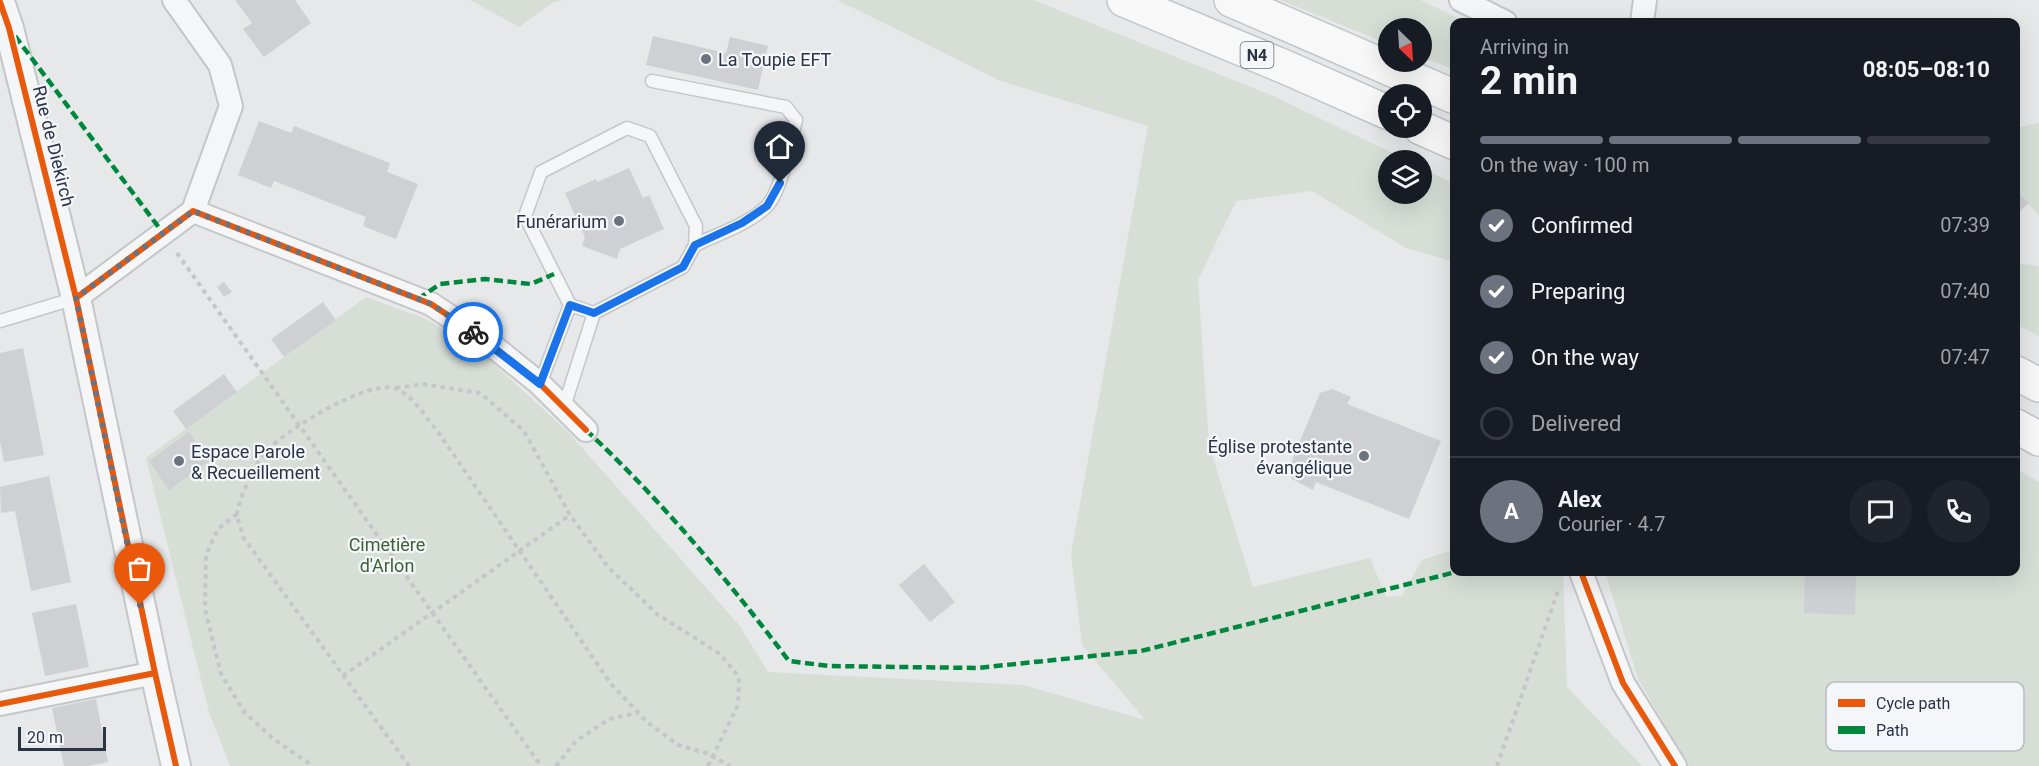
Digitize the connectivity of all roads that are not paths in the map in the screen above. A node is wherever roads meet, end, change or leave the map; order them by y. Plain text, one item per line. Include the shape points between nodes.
1 (174, 0) edge
2 (1124, 0) edge
3 (1231, 0) edge
4 (1461, 0) edge
5 (1645, 0) edge
6 (0, 2) edge
7 (1498, 18) edge
8 (1643, 18) edge
9 (652, 81) dead end
10 (1450, 95) edge
11 (1378, 108) edge
12 (1432, 133) edge
13 (1450, 141) edge
14 (193, 211) junction
15 (695, 245) junction
16 (76, 298) junction
17 (570, 305) junction
18 (594, 313) junction
19 (0, 321) edge
20 (2020, 376) edge
21 (540, 384) junction
22 (2039, 386) edge
23 (564, 407) junction
24 (2020, 428) edge
25 (586, 429) dead end
26 (2039, 439) edge
27 (1583, 576) edge
28 (154, 673) junction
29 (0, 704) edge
30 (176, 766) edge
31 (1675, 766) edge

1 - 14 street via 220,65 231,106
2 - 11 main road, N4
3 - 10 main road, N4
4 - 7 street
5 - 8 street
6 - 16 street, Rue de Diekirch
9 - 15 lane via 786,107 796,120 780,183 767,206 742,223
12 - 13 main road
14 - 16 street
14 - 21 street via 431,304 488,342
15 - 17 lane via 696,226 650,136 627,128 541,172 525,216
15 - 18 lane via 683,267
16 - 19 lane
16 - 28 street, Rue de Diekirch
17 - 18 lane
17 - 21 lane
18 - 23 lane
20 - 22 main road
21 - 23 street
23 - 25 street
24 - 26 main road
27 - 31 street via 1623,683
28 - 29 street
28 - 30 street, Rue de Diekirch

